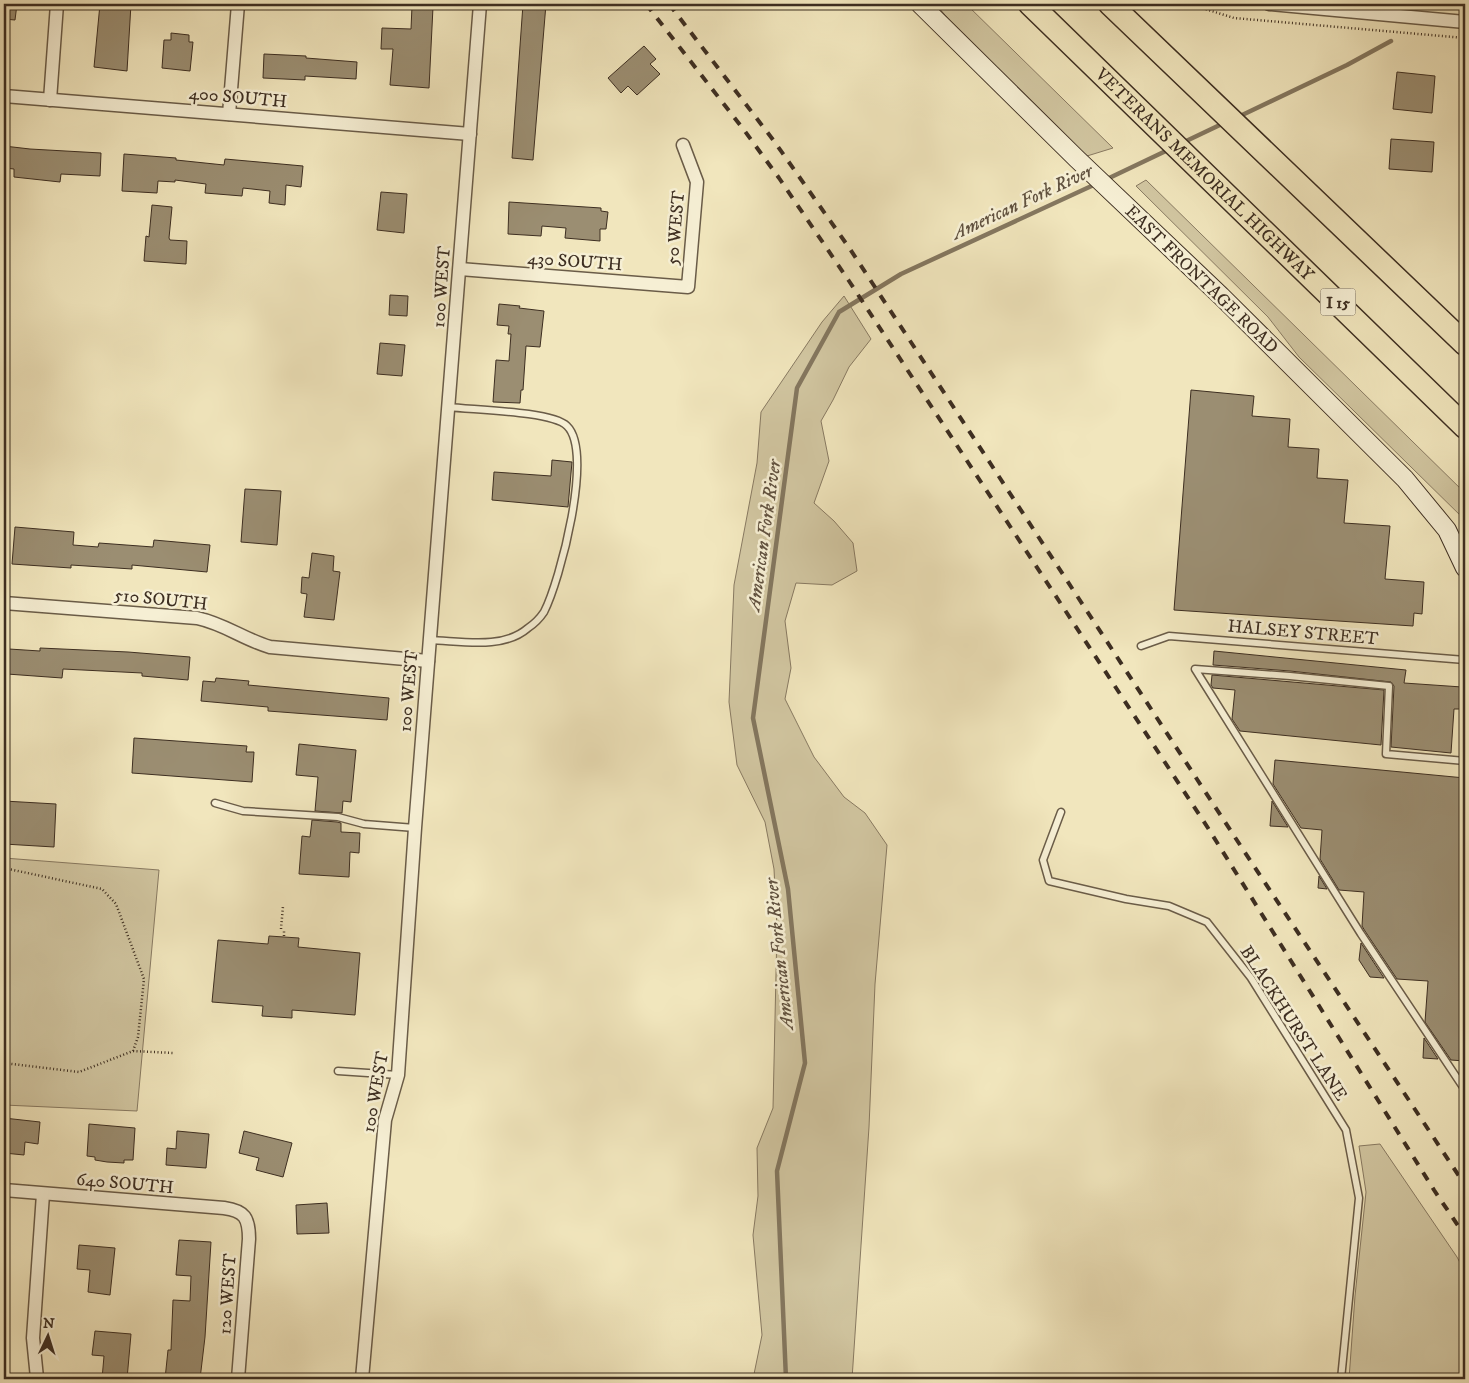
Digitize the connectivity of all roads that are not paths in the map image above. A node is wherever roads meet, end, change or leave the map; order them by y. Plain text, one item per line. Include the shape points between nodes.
1 (57, 4) edge
2 (238, 4) edge
3 (480, 4) edge
4 (920, 4) edge
5 (1030, 4) edge
6 (1110, 4) edge
7 (1269, 4) edge
8 (1331, 7) edge
9 (1388, 9) edge
10 (1465, 22) edge
11 (4, 96) edge
12 (50, 100) junction
13 (229, 114) junction
14 (470, 134) junction
15 (683, 144) dead end
16 (460, 269) junction
17 (688, 287) joint
18 (1465, 344) edge
19 (449, 407) junction
20 (1465, 428) edge
21 (1465, 568) edge
22 (4, 603) edge
23 (430, 640) junction
24 (1140, 646) dead end
25 (1465, 660) edge
26 (428, 661) junction
27 (1465, 761) edge
28 (214, 803) dead end
29 (1061, 812) dead end
30 (414, 828) junction
31 (338, 1071) dead end
32 (398, 1075) junction
33 (1465, 1090) edge
34 (4, 1190) edge
35 (43, 1194) junction
36 (242, 1214) joint
37 (37, 1378) dead end
38 (238, 1379) edge
39 (362, 1379) edge
40 (1341, 1379) edge

1 - 12 street
2 - 13 street
3 - 14 street, 100 WEST
4 - 21 street, EAST FRONTAGE ROAD via 1405,479 1447,530
5 - 20 highway, VETERANS MEMORIAL HIGHWAY / I 15
6 - 18 highway
7 - 8 street
8 - 9 street
9 - 10 street
11 - 12 street, 400 SOUTH
12 - 13 street, 400 SOUTH
13 - 14 street, 400 SOUTH
14 - 16 street, 100 WEST
15 - 17 street, 50 WEST via 697,182
16 - 17 street, 430 SOUTH
16 - 19 street, 100 WEST
19 - 23 street, 100 WEST
19 - 23 lane via 540,415 568,426 578,456 574,507 554,588 542,614 527,630 506,641
22 - 26 street, 510 SOUTH via 197,618 216,622 252,642 270,647
23 - 26 street, 100 WEST
24 - 25 lane, HALSEY STREET via 1169,636
26 - 30 street, 100 WEST
27 - 33 lane via 1386,754 1389,686 1195,670 1361,934
28 - 30 lane via 243,811 338,817 364,824
29 - 40 lane, BLACKHURST LANE via 1043,860 1049,881 1169,906 1207,922 1251,978 1346,1130 1359,1198
30 - 32 street, 100 WEST
31 - 32 lane
32 - 39 street, 100 WEST via 386,1120
34 - 35 street, 640 SOUTH
35 - 36 street, 640 SOUTH via 224,1208
35 - 37 street via 33,1338
36 - 38 street, 120 WEST via 249,1226 249,1239

